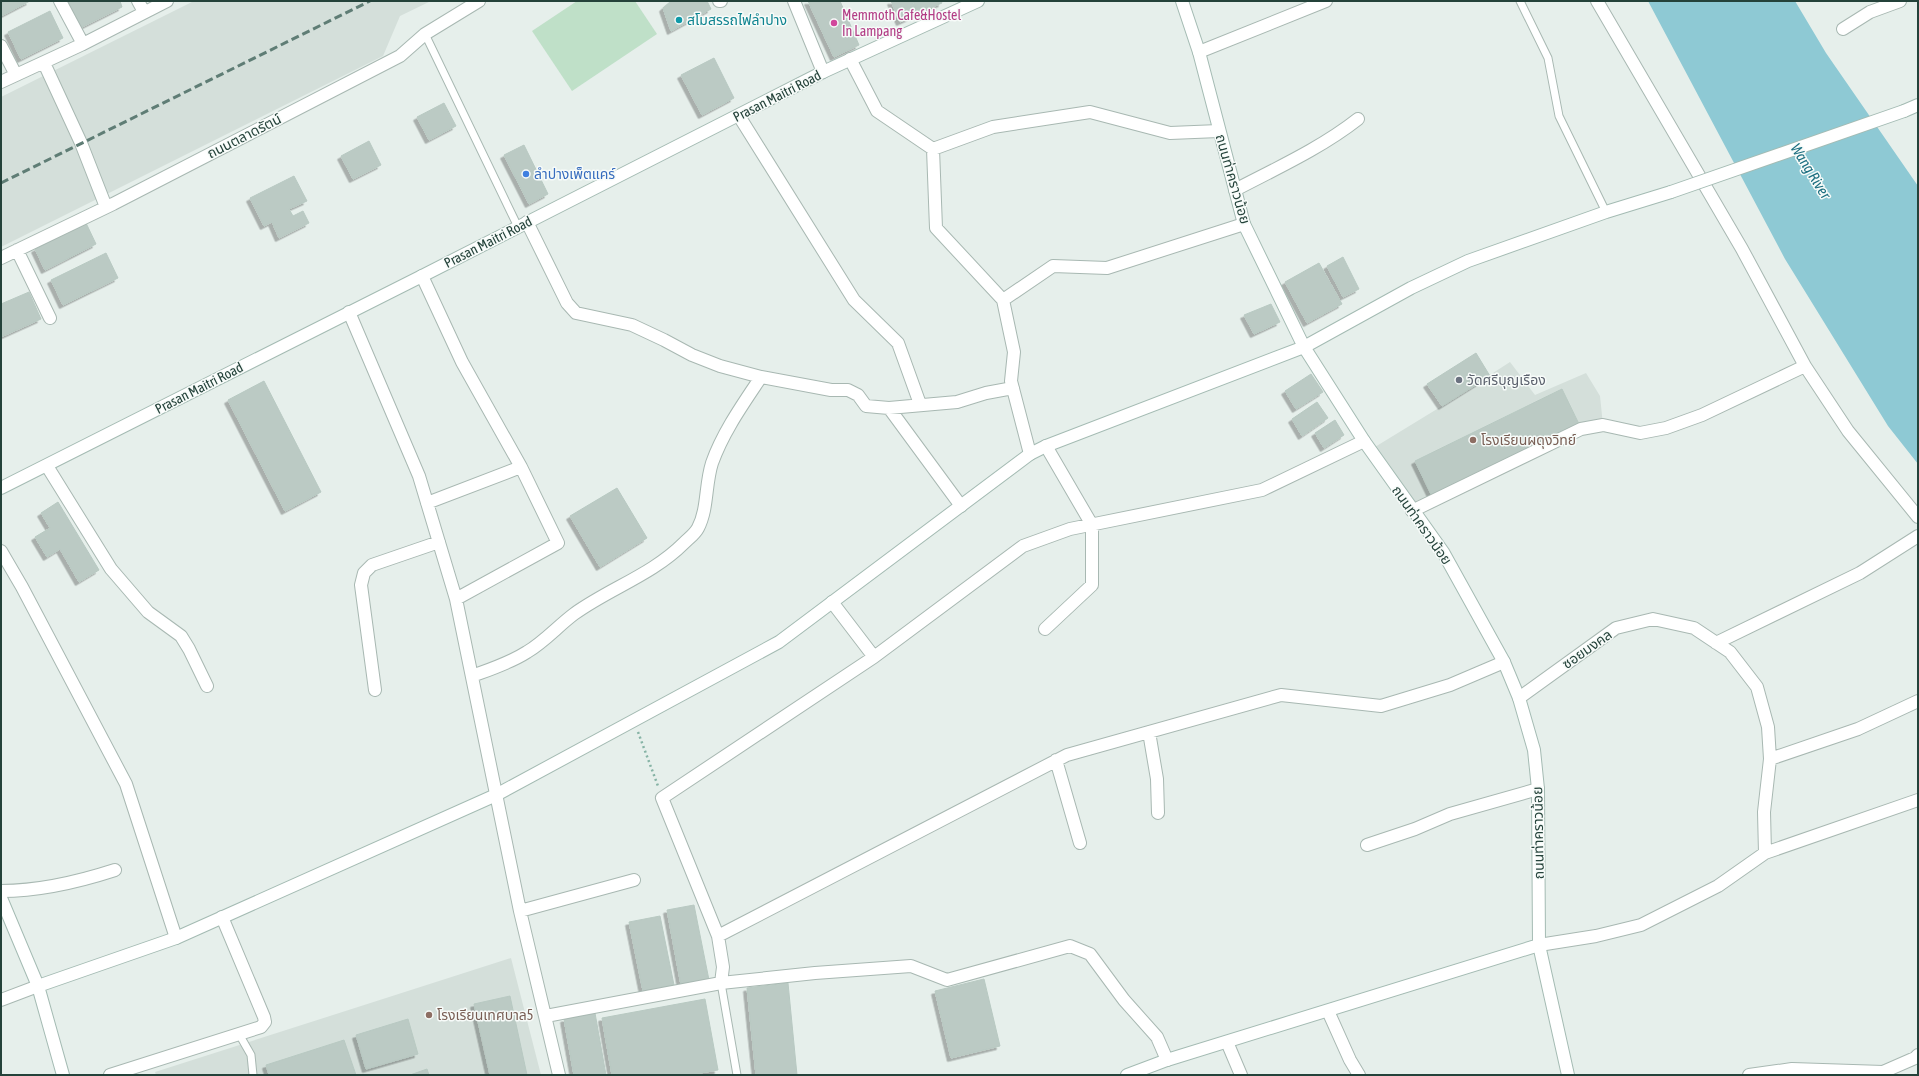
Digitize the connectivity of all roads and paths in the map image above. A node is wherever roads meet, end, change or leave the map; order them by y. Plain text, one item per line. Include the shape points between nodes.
1 (60, 1) edge
2 (138, 1) edge
3 (167, 1) edge
4 (479, 1) edge
5 (794, 1) edge
6 (978, 1) edge
7 (1183, 1) edge
8 (1326, 1) edge
9 (1520, 1) edge
10 (1597, 1) edge
11 (1900, 1) edge
12 (144, 12) junction
13 (1843, 29) dead end
14 (425, 34) junction
15 (83, 44) junction
16 (1, 46) edge
17 (1199, 52) junction
18 (850, 59) junction
19 (44, 63) junction
20 (823, 72) junction
21 (16, 75) junction
22 (1, 82) edge
23 (1918, 105) edge
24 (739, 116) junction
25 (1358, 119) dead end
26 (1219, 131) junction
27 (933, 149) junction
28 (1235, 190) junction
29 (106, 207) junction
30 (1606, 212) junction
31 (1244, 224) junction
32 (523, 225) junction
33 (17, 250) junction
34 (1, 258) edge
35 (422, 276) junction
36 (1003, 300) junction
37 (349, 312) junction
38 (50, 318) dead end
39 (1304, 347) junction
40 (1806, 366) junction
41 (761, 376) junction
42 (1013, 388) junction
43 (920, 404) junction
44 (888, 408) junction
45 (1364, 442) junction
46 (1046, 446) junction
47 (1030, 454) junction
48 (47, 466) junction
49 (521, 467) junction
50 (1, 488) edge
51 (427, 503) junction
52 (961, 506) junction
53 (1412, 511) junction
54 (1918, 517) edge
55 (1092, 525) junction
56 (1918, 536) edge
57 (439, 542) junction
58 (1, 551) edge
59 (456, 598) junction
60 (832, 602) junction
61 (1045, 629) dead end
62 (1716, 643) junction
63 (874, 657) junction
64 (1504, 662) junction
65 (472, 676) junction
66 (207, 686) dead end
67 (375, 690) dead end
68 (1519, 698) junction
69 (1918, 701) edge
70 (633, 721) junction
71 (1149, 732) junction
72 (1770, 759) junction
73 (1056, 760) junction
74 (1538, 789) junction
75 (496, 795) junction
76 (662, 798) junction
77 (1918, 800) edge
78 (1158, 813) dead end
79 (1080, 843) dead end
80 (1367, 845) dead end
81 (1765, 853) junction
82 (115, 870) dead end
83 (634, 880) dead end
84 (1, 891) edge
85 (1, 898) edge
86 (520, 911) junction
87 (222, 918) junction
88 (718, 936) junction
89 (176, 938) junction
90 (1539, 945) junction
91 (721, 983) junction
92 (38, 986) junction
93 (1, 1000) edge
94 (1328, 1011) junction
95 (546, 1016) junction
96 (239, 1034) junction
97 (1227, 1042) junction
98 (1918, 1055) edge
99 (1168, 1060) junction
100 (63, 1075) edge
101 (110, 1075) edge
102 (253, 1075) edge
103 (559, 1075) edge
104 (737, 1075) edge
105 (1127, 1075) edge
106 (1242, 1075) edge
107 (1359, 1075) edge
108 (1568, 1075) edge
109 (1749, 1075) edge

1 - 15 street
2 - 12 street
3 - 12 street
4 - 14 street, ถนนตลาดรัตน์
5 - 20 street
6 - 18 street, Prasan Maitri Road
7 - 17 street, ถนนท่าคราวน้อย
8 - 17 street
9 - 30 lane via 1548,58 1559,116
10 - 40 street via 1742,249
11 - 13 street via 1870,12
12 - 15 street
14 - 29 street, ถนนตลาดรัตน์ via 400,56
14 - 32 lane
15 - 19 street
16 - 21 street
17 - 26 street, ถนนท่าคราวน้อย
18 - 20 street, Prasan Maitri Road
18 - 27 street via 877,111
19 - 21 street
19 - 29 street
20 - 24 street, Prasan Maitri Road
21 - 22 street
23 - 30 street, bridge via 1671,192
24 - 32 street, Prasan Maitri Road
24 - 43 street via 854,300 898,343
25 - 28 street via 1343,131
26 - 27 street via 1170,133 1090,112 993,127
26 - 28 street, ถนนท่าคราวน้อย
27 - 36 street via 936,228
28 - 31 street, ถนนท่าคราวน้อย
29 - 33 street, ถนนตลาดรัตน์
30 - 39 street via 1468,261 1411,288
31 - 36 street via 1107,268 1053,266
31 - 39 street, ถนนท่าคราวน้อย
32 - 35 street, Prasan Maitri Road
32 - 41 street via 567,303 576,313 632,326 720,366
33 - 34 street, ถนนตลาดรัตน์
33 - 38 street
35 - 37 street, Prasan Maitri Road
35 - 49 street via 462,362
36 - 42 street via 1014,352 1011,381
37 - 48 street, Prasan Maitri Road
37 - 51 street via 419,476
39 - 45 street, ถนนท่าคราวน้อย
39 - 46 street
40 - 53 street via 1666,428 1640,433 1603,425 1581,429
40 - 54 street via 1848,431
41 - 44 street via 831,390 848,390 858,395 866,406
41 - 65 street via 738,411 712,464 704,514 697,530 650,571 575,614 528,652
42 - 43 street via 986,392 957,402
42 - 47 street
43 - 44 street
44 - 52 street
45 - 53 street, ถนนท่าคราวน้อย
45 - 55 street via 1262,490
46 - 47 street
46 - 55 street
47 - 52 street
48 - 50 street, Prasan Maitri Road
48 - 66 street via 112,569 148,612 181,636
49 - 51 street
49 - 59 street via 558,543
51 - 57 street
52 - 60 street
53 - 64 street, ถนนท่าคราวน้อย via 1443,552
55 - 61 street via 1092,585
55 - 63 street via 1070,529 1023,546
56 - 62 street via 1860,573
57 - 59 street
57 - 67 street via 372,566 364,573 361,584
58 - 89 street via 126,784
59 - 65 street
60 - 63 street
60 - 70 street via 778,642
62 - 68 street, ซอยมงคล via 1694,628 1653,619 1616,628
62 - 72 street, ซอยมงคล via 1730,652 1757,687 1768,727
63 - 76 street
64 - 68 street, ถนนท่าคราวน้อย
64 - 71 street via 1450,685 1381,706 1281,695
65 - 75 street
68 - 74 street, ถนนท่าคราวน้อย via 1534,750
69 - 72 street via 1858,729
70 - 75 street
70 - 76 path
71 - 73 street
71 - 78 street via 1157,779
72 - 81 street, ซอยมงคล via 1764,812
73 - 79 street
73 - 88 street
74 - 80 street via 1450,814
74 - 90 street, ถนนท่าคราวน้อย
75 - 86 street
75 - 87 street
76 - 88 street
77 - 81 street
81 - 90 street via 1718,886 1641,925 1596,936
82 - 84 street via 57,886
83 - 86 street
85 - 92 street
86 - 95 street
87 - 89 street
87 - 96 street via 265,1022 261,1027
88 - 91 street via 723,967
89 - 92 street
90 - 94 street
90 - 108 street, ถนนท่าคราวน้อย
91 - 95 street
91 - 99 street via 911,966 947,980 1070,946 1090,954 1124,1000 1157,1037
91 - 104 lane
92 - 93 street
92 - 100 street
94 - 97 street
94 - 107 street
95 - 103 street
96 - 101 street
96 - 102 lane via 251,1055
97 - 99 street
97 - 106 street
98 - 109 street via 1883,1072 1792,1069
99 - 105 street

